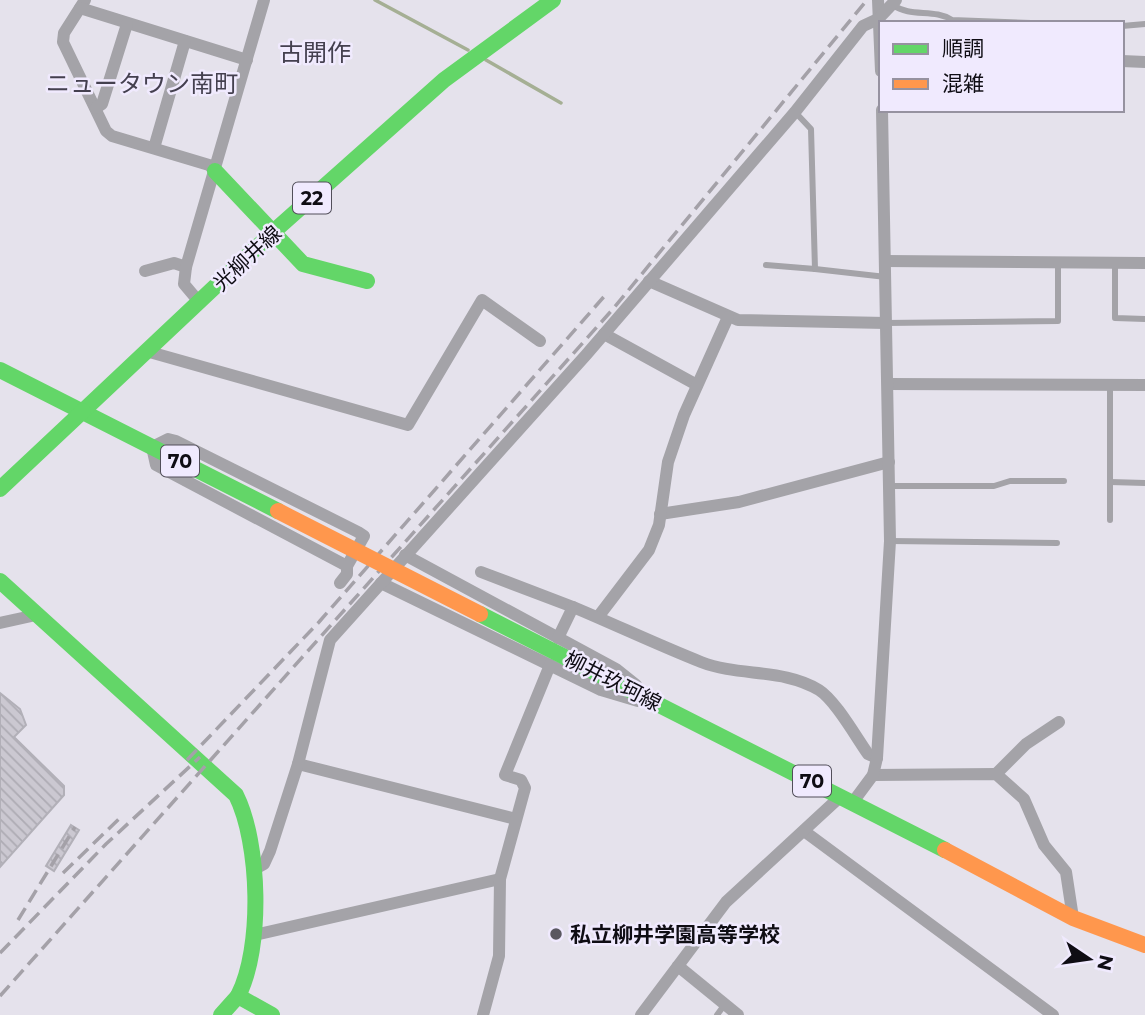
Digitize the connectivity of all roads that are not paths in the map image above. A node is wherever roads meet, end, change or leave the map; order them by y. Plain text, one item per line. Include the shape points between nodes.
1 (264, 0) edge
2 (553, 0) edge
3 (878, 0) edge
4 (894, 3) edge
5 (83, 4) edge
6 (878, 19) junction
7 (978, 21) edge
8 (127, 24) junction
9 (1145, 24) edge
10 (1124, 26) edge
11 (879, 32) edge
12 (185, 41) junction
13 (247, 60) junction
14 (1124, 61) edge
15 (1145, 62) edge
16 (96, 108) junction
17 (795, 112) junction
18 (882, 112) edge
19 (154, 148) junction
20 (215, 171) junction
21 (272, 233) junction
22 (885, 261) junction
23 (1058, 262) junction
24 (1115, 262) junction
25 (1145, 263) edge
26 (766, 265) dead end
27 (186, 267) junction
28 (815, 269) junction
29 (145, 271) dead end
30 (886, 277) junction
31 (368, 281) dead end
32 (649, 281) junction
33 (200, 303) junction
34 (728, 317) junction
35 (1145, 319) edge
36 (886, 323) junction
37 (604, 334) junction
38 (540, 341) dead end
39 (146, 351) junction
40 (0, 370) edge
41 (888, 384) junction
42 (697, 385) junction
43 (1110, 385) junction
44 (1145, 385) edge
45 (83, 411) junction
46 (152, 447) junction
47 (889, 462) junction
48 (1064, 481) dead end
49 (1110, 482) junction
50 (1145, 483) edge
51 (889, 486) junction
52 (0, 489) edge
53 (660, 514) junction
54 (1110, 520) dead end
55 (890, 541) junction
56 (1057, 542) dead end
57 (405, 555) junction
58 (347, 566) junction
59 (481, 572) dead end
60 (0, 581) edge
61 (451, 582) junction
62 (340, 583) dead end
63 (381, 583) junction
64 (573, 607) junction
65 (436, 610) junction
66 (36, 615) junction
67 (598, 617) junction
68 (0, 623) edge
69 (558, 638) junction
70 (550, 665) junction
71 (655, 703) junction
72 (1059, 722) dead end
73 (877, 758) junction
74 (298, 764) junction
75 (996, 774) junction
76 (873, 775) junction
77 (847, 799) junction
78 (516, 819) junction
79 (804, 831) junction
80 (253, 870) junction
81 (500, 879) junction
82 (1073, 918) junction
83 (256, 935) junction
84 (1145, 945) edge
85 (678, 966) junction
86 (238, 996) junction
87 (721, 1010) edge
88 (221, 1015) edge
89 (272, 1015) edge
90 (483, 1015) edge
91 (641, 1015) edge
92 (738, 1015) edge
93 (1053, 1015) edge

1 - 13 street
2 - 21 main road, 光柳井線 / 22 via 444,80
3 - 6 street
4 - 6 street
4 - 7 lane via 904,13
5 - 8 street
5 - 16 street via 63,42
6 - 11 street
6 - 17 street via 863,26
8 - 12 street
8 - 16 street via 102,104
9 - 10 lane
12 - 13 street
12 - 19 street
13 - 20 street
14 - 15 street
16 - 19 street via 112,136
17 - 28 lane via 811,130
17 - 32 street
18 - 22 street
19 - 20 street via 209,164
20 - 21 main road
20 - 27 street
21 - 31 main road via 303,264
21 - 33 main road, 光柳井線 / 22
22 - 23 street
22 - 30 street
23 - 24 street
23 - 36 lane via 1058,321
24 - 25 street
24 - 35 lane via 1115,318
26 - 28 lane
27 - 29 street via 174,263
27 - 33 street via 184,284
28 - 30 lane
30 - 36 street
32 - 34 street
32 - 37 street
33 - 39 main road, 光柳井線 / 22
34 - 36 street
34 - 42 street
36 - 41 street
37 - 42 street
37 - 57 street
38 - 39 street via 482,300 408,425
39 - 45 main road, 光柳井線 / 22
40 - 45 main road
41 - 43 street
41 - 47 street
42 - 53 street via 668,462
43 - 44 street
43 - 49 lane
45 - 46 main road, 柳井玖珂線 / 70
45 - 52 main road, 光柳井線
46 - 58 street via 156,465
46 - 58 street via 168,439 176,441 358,532 364,536
46 - 71 main road, 柳井玖珂線 / 70, bridge
47 - 51 street
47 - 53 street via 739,502
48 - 51 lane
49 - 50 lane
49 - 54 lane
51 - 55 street
53 - 67 street via 649,550
55 - 56 lane
55 - 73 street
57 - 61 street
57 - 63 street
58 - 62 street
59 - 64 street
60 - 66 main road
61 - 65 street
61 - 69 street
63 - 65 street
63 - 74 street via 330,640
64 - 67 street
64 - 69 street
65 - 70 street
66 - 68 street
66 - 80 main road via 236,795 250,830
67 - 73 street via 699,662 798,680 822,692 868,754
69 - 71 street via 615,669
70 - 71 street via 601,690
70 - 78 street via 505,775 521,780 525,788
71 - 77 main road, 柳井玖珂線 / 70
72 - 75 street via 1026,744
73 - 76 street
74 - 78 street
74 - 80 street via 270,851 264,864
75 - 76 street
75 - 82 street via 1024,799 1044,845 1066,872
76 - 77 street
77 - 79 street
77 - 82 main road, 柳井玖珂線 / 70
78 - 81 street
79 - 85 street via 726,902
79 - 93 street
80 - 83 main road
81 - 83 street
81 - 90 street via 499,957
82 - 84 main road, 柳井玖珂線 / 70
83 - 86 main road via 249,975
85 - 87 street
85 - 91 street
86 - 88 main road
86 - 89 main road
87 - 92 street

